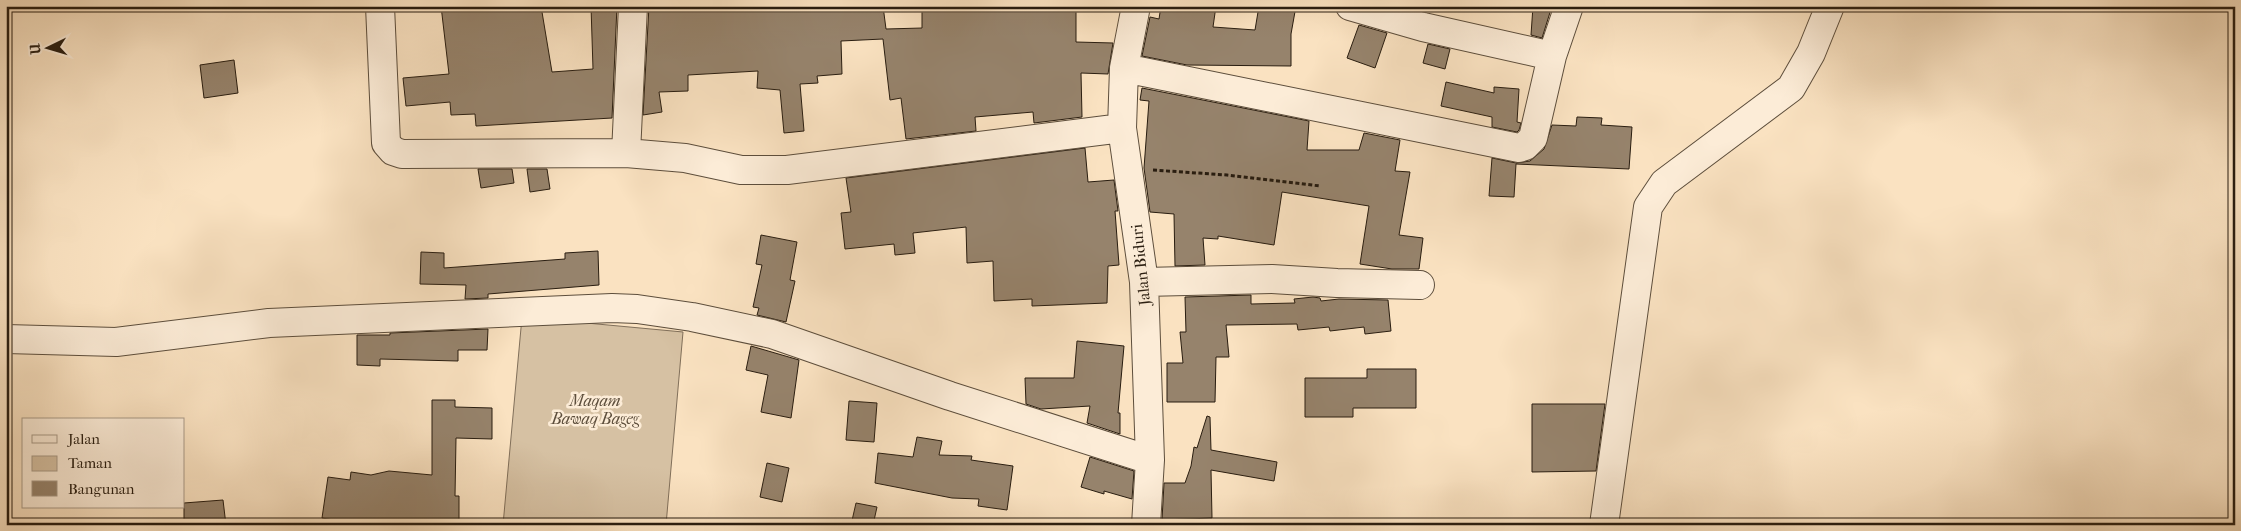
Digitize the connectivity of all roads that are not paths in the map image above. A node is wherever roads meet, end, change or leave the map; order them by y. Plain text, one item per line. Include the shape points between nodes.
1 (380, 6) edge
2 (633, 6) edge
3 (1136, 6) edge
4 (1350, 6) edge
5 (1569, 6) edge
6 (1830, 6) edge
7 (1552, 56) junction
8 (1124, 68) junction
9 (1122, 128) junction
10 (626, 152) junction
11 (1144, 282) junction
12 (1420, 285) dead end
13 (6, 339) edge
14 (1150, 460) junction
15 (1146, 525) edge
16 (1604, 525) edge

1 - 10 street via 386,143 393,151 402,154
2 - 10 street
3 - 8 street, Jalan Biduri
4 - 7 street via 1423,27
5 - 7 street
6 - 16 street via 1811,53 1791,88 1664,183 1648,208
7 - 8 street via 1533,138 1519,148
8 - 9 street, Jalan Biduri
9 - 10 street via 786,170 740,170 685,158
9 - 11 street, Jalan Biduri
11 - 12 street via 1272,279
11 - 14 street, Jalan Biduri
13 - 14 street via 116,342 269,323 637,309 772,334 950,396
14 - 15 street, Jalan Biduri

